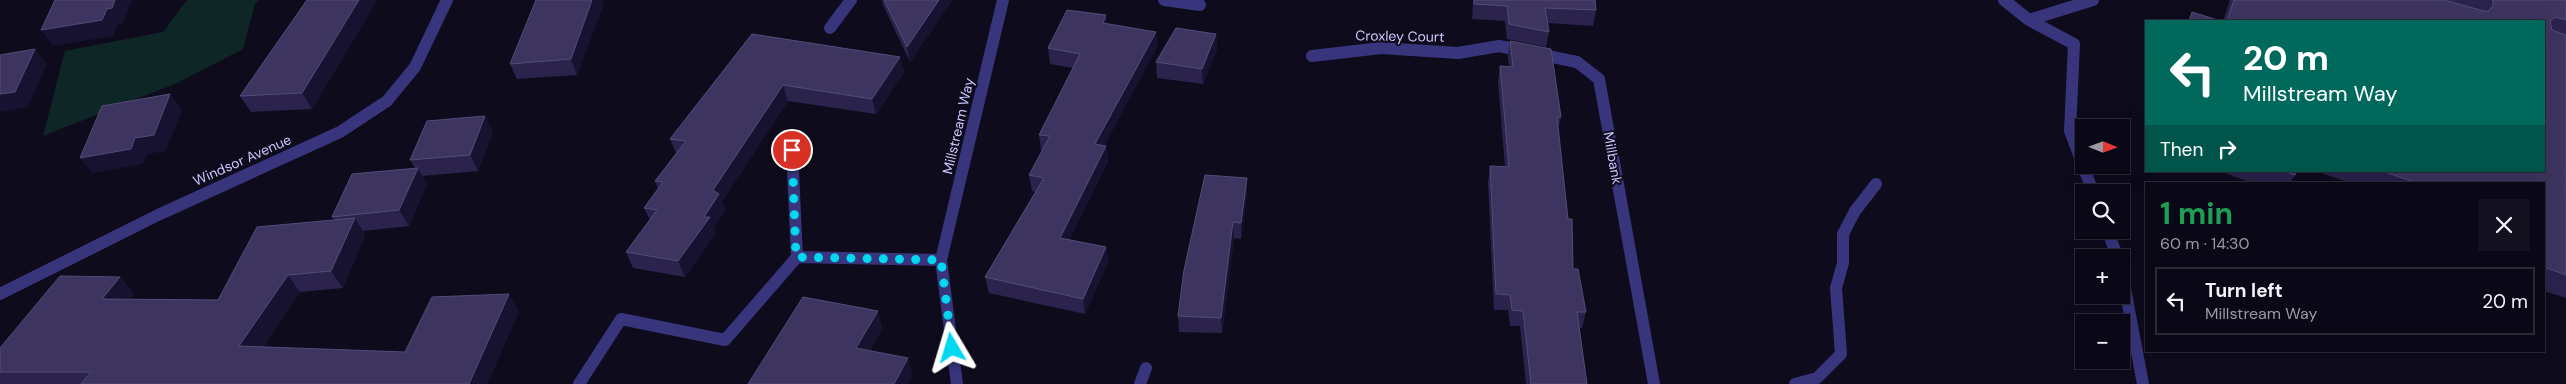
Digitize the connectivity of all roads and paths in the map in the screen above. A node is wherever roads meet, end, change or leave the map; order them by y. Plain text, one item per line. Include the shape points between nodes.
1 (447, 0) edge
2 (851, 0) edge
3 (1004, 0) edge
4 (1164, 0) edge
5 (2004, 0) edge
6 (2093, 0) edge
7 (1200, 5) dead end
8 (2030, 20) junction
9 (830, 28) dead end
10 (1458, 53) joint
11 (1312, 56) dead end
12 (792, 150) dead end
13 (1876, 184) dead end
14 (2090, 184) edge
15 (796, 257) junction
16 (941, 260) junction
17 (0, 294) edge
18 (2128, 304) edge
19 (1146, 368) dead end
20 (579, 384) edge
21 (956, 384) edge
22 (1140, 384) edge
23 (1654, 384) edge
24 (1795, 384) edge
25 (2143, 384) edge

1 - 17 street, Windsor Avenue via 415,67 388,101 340,132 158,215
2 - 9 street
3 - 16 street, Millstream Way
4 - 7 street
5 - 8 street
6 - 8 street
8 - 14 street via 2074,44 2070,131
10 - 11 street, Croxley Court via 1381,48
10 - 23 street, Millbank via 1499,46 1577,62 1599,79
12 - 15 street
13 - 24 street via 1855,211 1844,234 1843,264 1836,288 1841,354 1817,378
15 - 16 street
15 - 20 street via 725,340 621,319
16 - 21 street, Millstream Way
18 - 25 street
19 - 22 street

